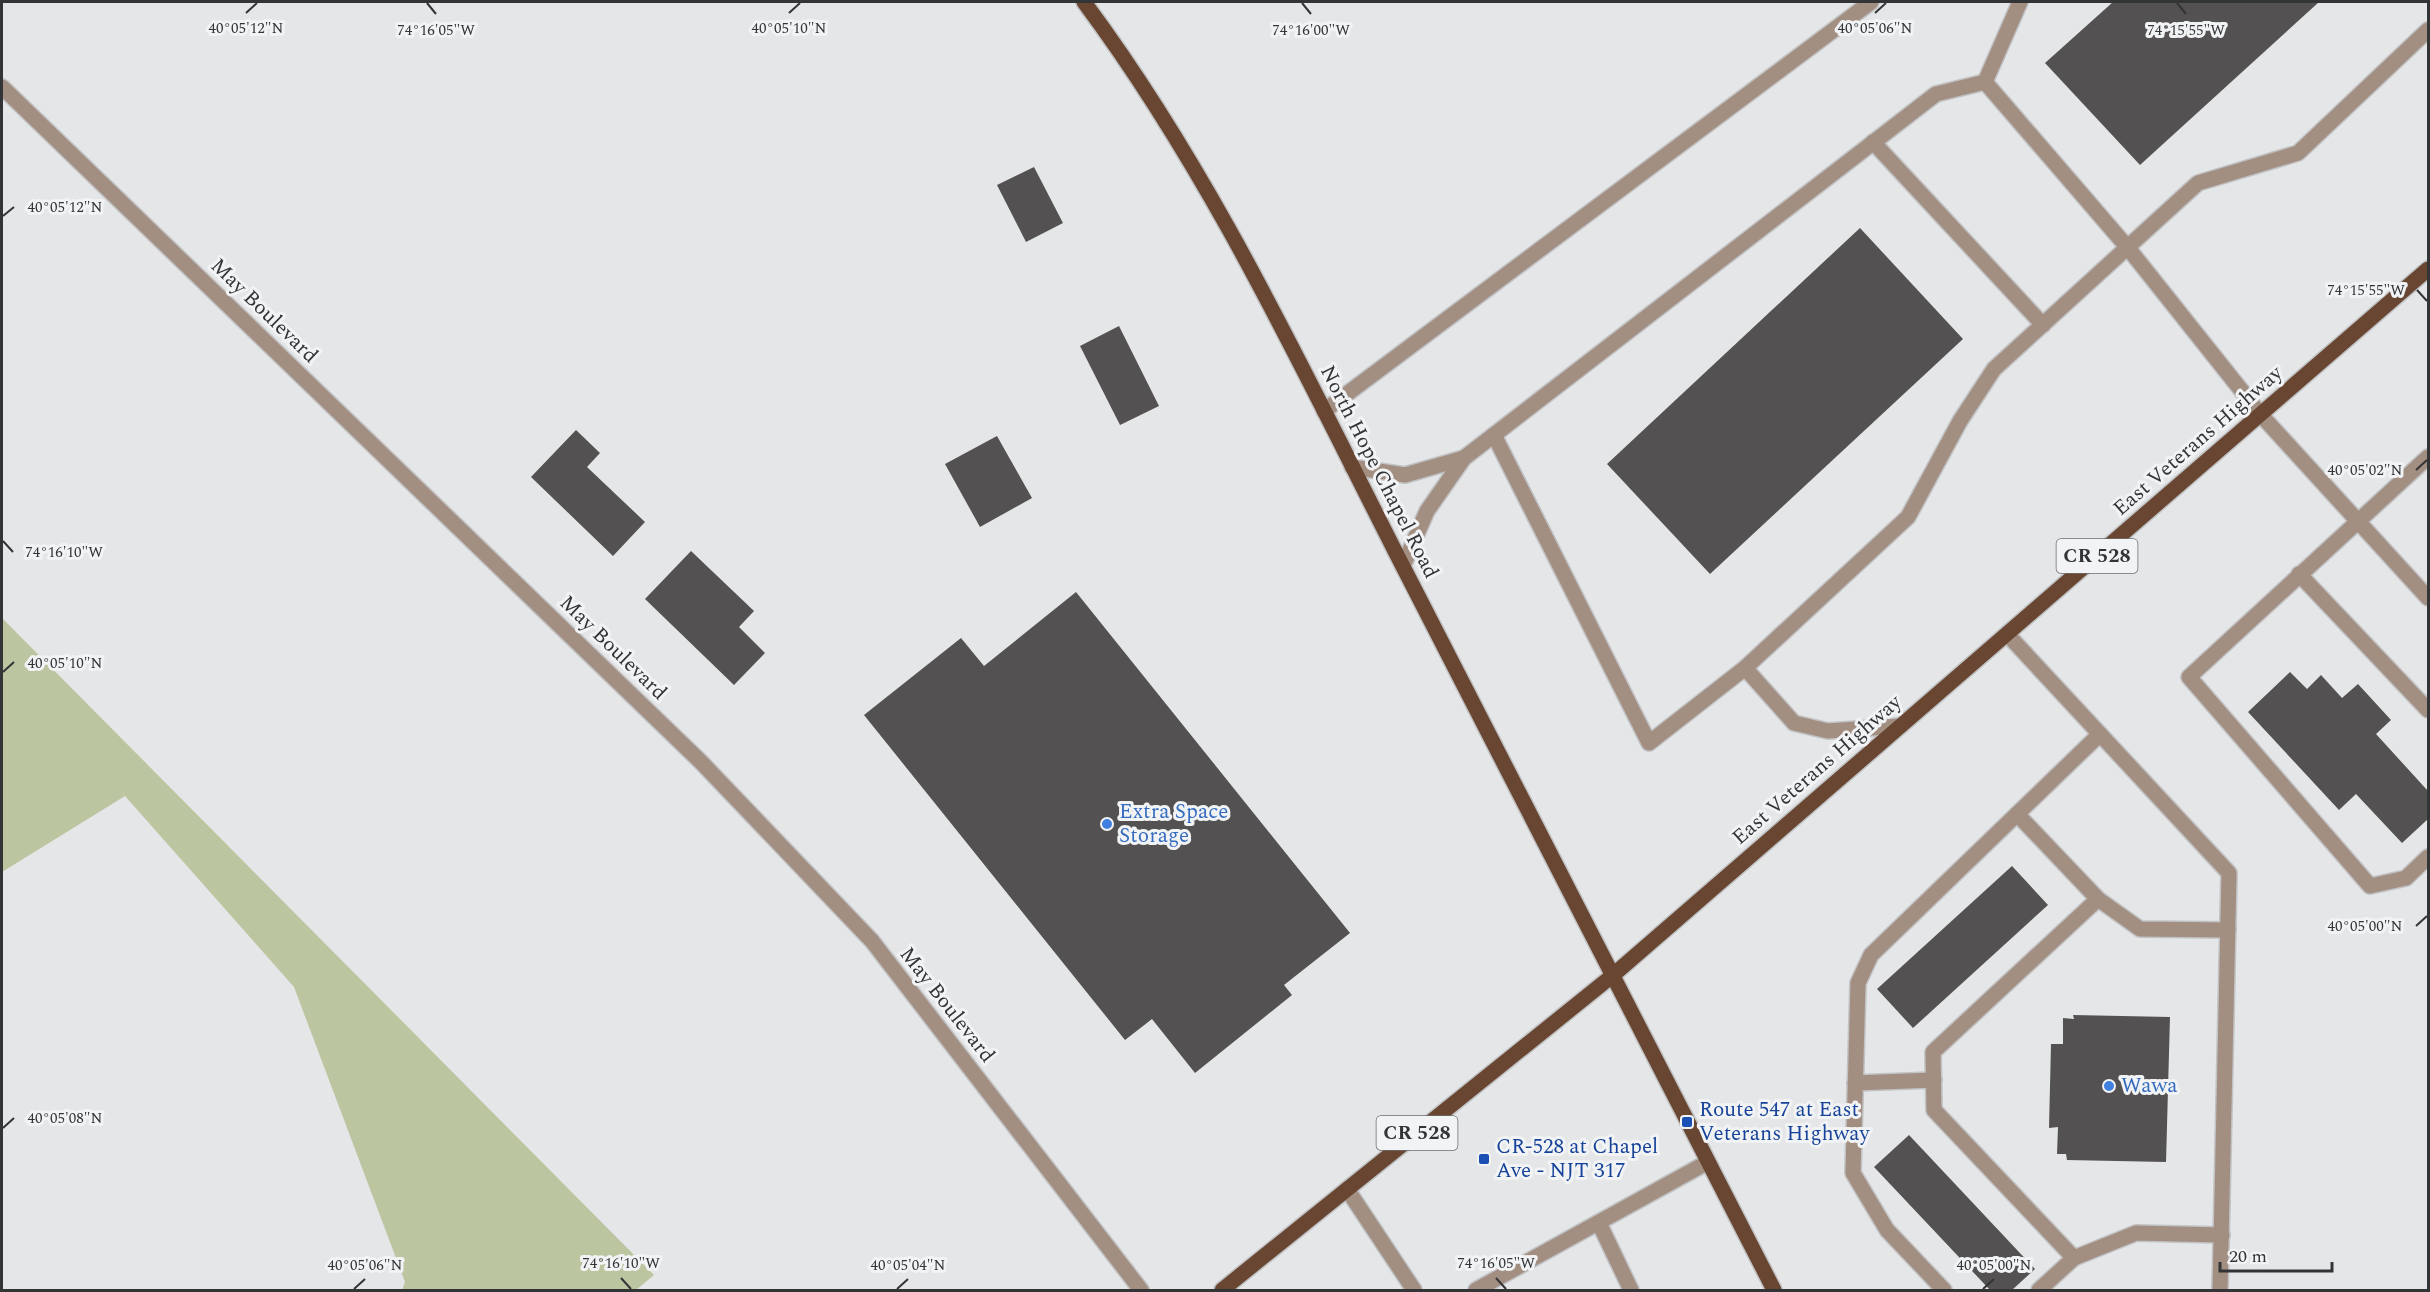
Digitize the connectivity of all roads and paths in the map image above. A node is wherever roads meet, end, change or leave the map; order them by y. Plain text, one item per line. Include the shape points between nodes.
1 (1084, 2) edge
2 (1871, 2) edge
3 (2020, 2) edge
4 (2428, 30) edge
5 (1984, 82) junction
6 (2, 87) edge
7 (1873, 142) junction
8 (2128, 248) junction
9 (2428, 269) edge
10 (2043, 325) junction
11 (1324, 411) junction
12 (2260, 415) junction
13 (1494, 435) junction
14 (2428, 457) edge
15 (1464, 458) junction
16 (1352, 467) junction
17 (2357, 520) junction
18 (1403, 566) junction
19 (2299, 574) junction
20 (2428, 598) edge
21 (2007, 634) junction
22 (1745, 668) junction
23 (2428, 710) edge
24 (1900, 726) junction
25 (2100, 734) junction
26 (2017, 814) junction
27 (2428, 857) edge
28 (2098, 898) junction
29 (2228, 930) junction
30 (1612, 976) junction
31 (1934, 1080) junction
32 (1855, 1083) junction
33 (1708, 1162) junction
34 (1347, 1189) junction
35 (1599, 1223) junction
36 (2222, 1236) junction
37 (2074, 1258) junction
38 (1141, 1290) edge
39 (1222, 1290) edge
40 (1414, 1290) edge
41 (1476, 1290) edge
42 (1631, 1290) edge
43 (1774, 1290) edge
44 (1944, 1290) edge
45 (2039, 1290) edge
46 (2220, 1290) edge

1 - 11 main road, North Hope Chapel Road via 1119,48 1195,170
2 - 11 street
3 - 5 street
4 - 8 street via 2298,153 2198,183
5 - 7 street via 1936,94
5 - 8 street
6 - 38 street, May Boulevard via 702,764 872,941
7 - 10 street
7 - 13 street
8 - 10 street
8 - 12 street
9 - 12 main road, East Veterans Highway / CR 528
10 - 22 street via 1994,369 1960,421 1908,517
11 - 16 main road, North Hope Chapel Road
12 - 17 street
12 - 21 main road, East Veterans Highway / CR 528
13 - 15 street
13 - 22 street via 1649,744
14 - 17 street
15 - 16 street via 1405,475
15 - 18 street via 1427,511
16 - 18 main road, North Hope Chapel Road
17 - 19 street
17 - 20 street
18 - 30 main road, North Hope Chapel Road
19 - 23 street
19 - 27 street via 2189,677 2370,886 2406,878
21 - 24 main road, East Veterans Highway / CR 528
21 - 25 street
22 - 24 street via 1794,723 1828,731
24 - 30 main road, East Veterans Highway / CR 528
25 - 26 street
25 - 29 street via 2229,873
26 - 28 street
26 - 32 street via 1871,955 1858,982
28 - 29 street via 2140,929
28 - 31 street via 1933,1052
29 - 36 street
30 - 33 main road, North Hope Chapel Road
30 - 34 main road, East Veterans Highway / CR 528
31 - 32 street
31 - 37 street via 1934,1110
32 - 44 street via 1853,1173 1887,1230
33 - 35 street
33 - 43 main road, North Hope Chapel Road
34 - 39 main road, East Veterans Highway / CR 528
34 - 40 street
35 - 41 street
35 - 42 street
36 - 37 street via 2136,1233
36 - 46 street
37 - 45 street

